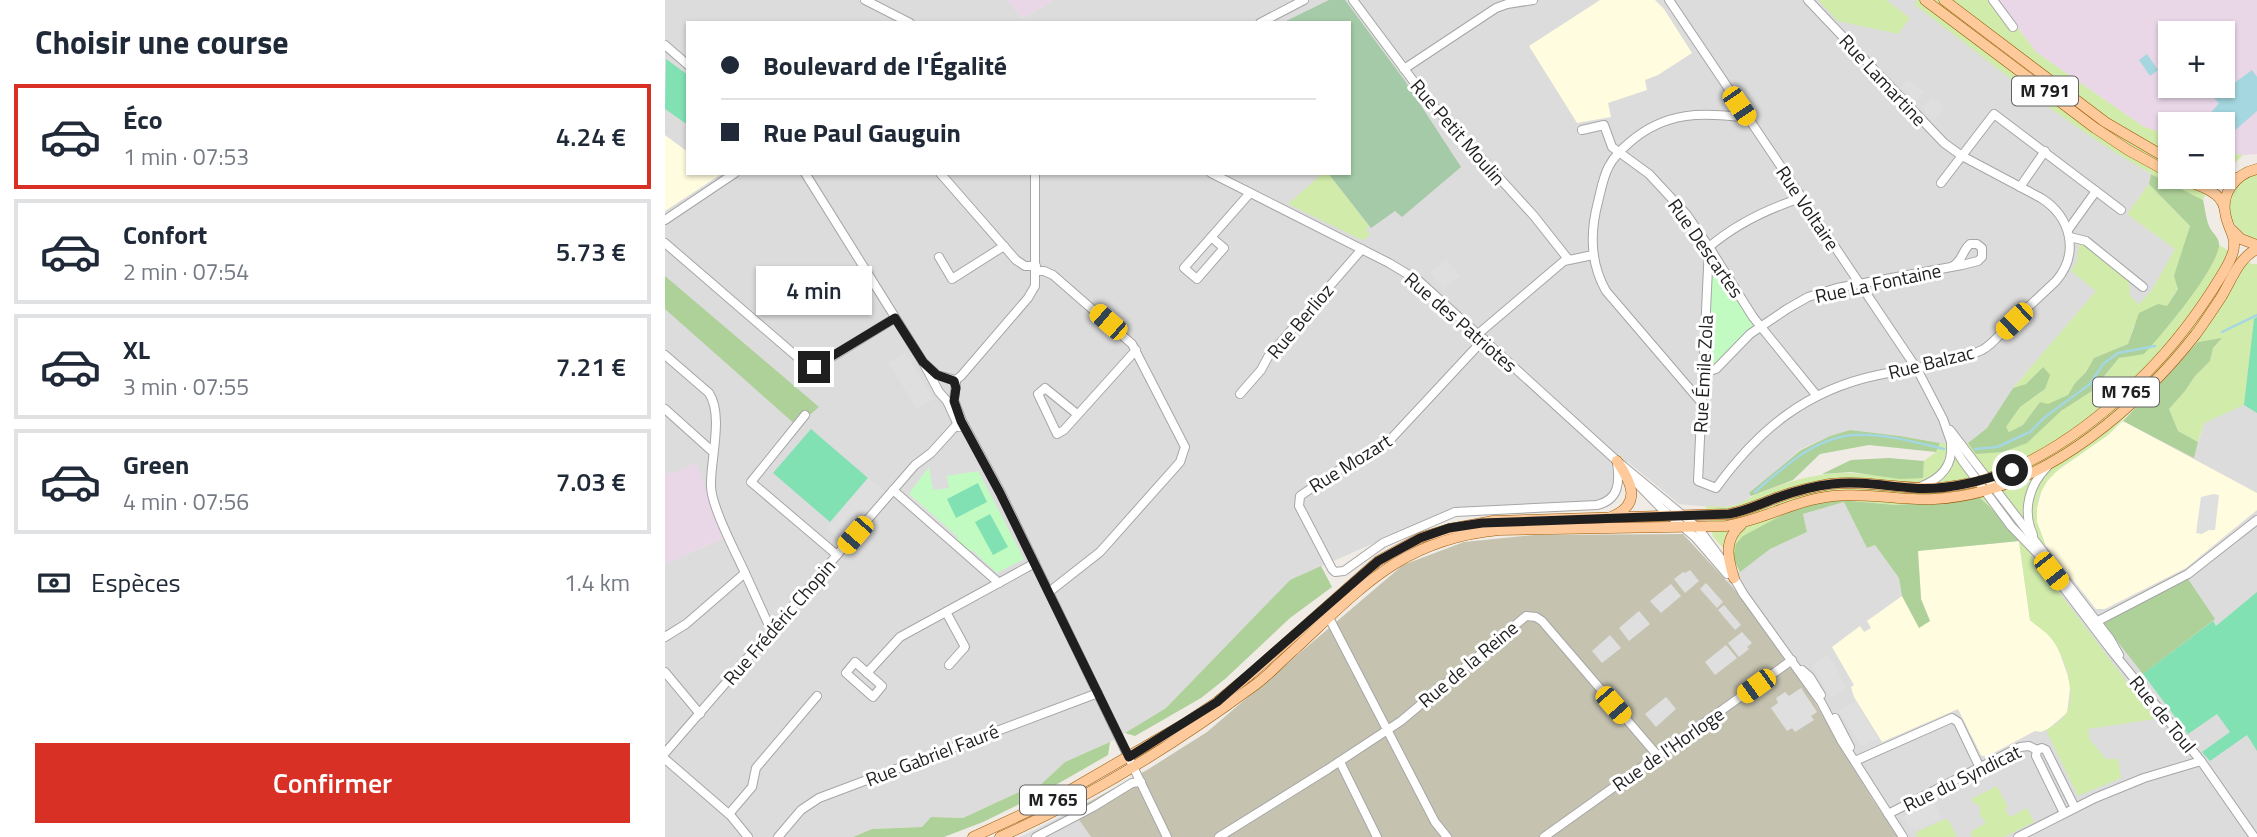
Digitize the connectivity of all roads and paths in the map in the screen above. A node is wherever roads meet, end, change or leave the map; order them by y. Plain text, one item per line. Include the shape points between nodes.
1 (865, 0) edge
2 (1304, 0) edge
3 (1353, 0) edge
4 (1533, 0) edge
5 (1669, 0) edge
6 (1808, 0) edge
7 (1925, 0) edge
8 (1944, 0) edge
9 (1993, 0) edge
10 (906, 21) edge
11 (1264, 21) edge
12 (2013, 27) dead end
13 (665, 45) edge
14 (686, 63) edge
15 (1404, 69) junction
16 (1747, 118) junction
17 (1582, 130) dead end
18 (2045, 151) junction
19 (1619, 152) junction
20 (2158, 154) edge
21 (1962, 156) junction
22 (2158, 166) edge
23 (2257, 169) edge
24 (732, 175) edge
25 (807, 175) edge
26 (942, 175) edge
27 (1035, 175) edge
28 (1215, 175) edge
29 (2238, 178) junction
30 (2235, 179) edge
31 (1941, 183) dead end
32 (2019, 187) junction
33 (2205, 189) edge
34 (2096, 191) junction
35 (1250, 193) junction
36 (1801, 198) junction
37 (2225, 209) junction
38 (2121, 210) dead end
39 (665, 220) edge
40 (2232, 230) junction
41 (2069, 234) junction
42 (1211, 237) junction
43 (665, 243) edge
44 (1004, 246) junction
45 (1709, 247) junction
46 (2257, 247) edge
47 (1361, 249) junction
48 (1593, 255) junction
49 (939, 257) dead end
50 (1568, 259) junction
51 (1953, 266) dead end
52 (1036, 268) junction
53 (1859, 283) junction
54 (2143, 287) dead end
55 (895, 318) junction
56 (1760, 327) junction
57 (1481, 337) junction
58 (1136, 350) junction
59 (665, 356) edge
60 (923, 362) junction
61 (1917, 369) junction
62 (1703, 373) junction
63 (950, 379) junction
64 (940, 392) junction
65 (955, 392) junction
66 (1240, 394) dead end
67 (1817, 396) junction
68 (1701, 402) junction
69 (666, 413) edge
70 (1077, 414) junction
71 (805, 415) dead end
72 (1943, 419) junction
73 (959, 422) junction
74 (1951, 442) junction
75 (713, 452) junction
76 (2057, 459) junction
77 (1617, 461) junction
78 (1983, 480) junction
79 (1716, 488) joint
80 (1913, 488) junction
81 (1991, 490) junction
82 (893, 491) junction
83 (1588, 505) junction
84 (1670, 517) junction
85 (1607, 518) junction
86 (2257, 520) edge
87 (1685, 522) junction
88 (1745, 523) junction
89 (1698, 528) junction
90 (2039, 547) junction
91 (837, 555) junction
92 (1035, 563) junction
93 (745, 573) junction
94 (1734, 578) junction
95 (999, 583) junction
96 (1049, 592) junction
97 (1744, 595) junction
98 (946, 612) junction
99 (1327, 613) junction
100 (2094, 623) junction
101 (771, 630) junction
102 (665, 637) edge
103 (1792, 660) junction
104 (949, 665) dead end
105 (665, 672) edge
106 (867, 673) junction
107 (1098, 693) junction
108 (817, 696) dead end
109 (700, 714) junction
110 (1388, 730) junction
111 (2037, 750) junction
112 (665, 753) edge
113 (1658, 756) junction
114 (665, 759) edge
115 (1131, 761) junction
116 (1856, 761) junction
117 (2201, 761) junction
118 (1340, 762) junction
119 (1980, 768) junction
120 (1141, 782) junction
121 (2075, 808) junction
122 (2064, 813) junction
123 (729, 814) junction
124 (1888, 814) junction
125 (2255, 835) edge
126 (748, 837) edge
127 (778, 837) edge
128 (973, 837) edge
129 (1000, 837) edge
130 (1036, 837) edge
131 (1167, 837) edge
132 (1219, 837) edge
133 (1377, 837) edge
134 (1447, 837) edge
135 (1544, 837) edge
136 (1903, 837) edge
137 (2018, 837) edge

1 - 10 street
2 - 11 street
3 - 15 street, Rue Petit Moulin
4 - 15 street via 1499,6
5 - 16 street, Rue Voltaire
6 - 21 street, Rue Lamartine via 1937,137
7 - 22 main road, M 791 via 2109,138
8 - 20 main road, M 791 via 2092,113
9 - 12 street
13 - 14 street
15 - 50 street, Rue Petit Moulin
16 - 19 street via 1707,113 1679,117 1646,130
16 - 36 street, Rue Voltaire
17 - 19 street, Rue Descartes via 1604,125 1609,144
18 - 21 street via 1994,114
18 - 32 street
18 - 34 street
19 - 45 street, Rue Descartes via 1670,195
19 - 48 street via 1607,169 1595,213
21 - 31 street
21 - 32 street
23 - 29 main road
24 - 39 street
25 - 55 street
26 - 44 street
27 - 52 street
28 - 35 street, Rue des Patriotes
29 - 30 main road
29 - 37 main road via 2228,192
32 - 41 street via 2052,205
33 - 37 main road via 2223,200
34 - 38 street
34 - 41 street
35 - 42 street
35 - 47 street, Rue des Patriotes
36 - 45 street via 1746,221
36 - 53 street, Rue Voltaire
37 - 40 main road
40 - 46 main road
40 - 78 main road, M 765 via 2234,249 2224,271 2192,320 2148,371 2070,437 2029,462
41 - 54 street via 2086,241
41 - 61 street, Rue Balzac via 2070,257 2061,275 1988,346
42 - 42 street via 1184,268 1197,279 1224,248
43 - 55 street via 810,368
44 - 49 street via 952,279
44 - 52 street via 1020,263
45 - 56 street, Rue Descartes
45 - 62 street, Rue Émile Zola
46 - 76 main road, M 765 via 2243,260 2196,334 2154,382
47 - 57 street, Rue des Patriotes via 1417,279
47 - 66 street, Rue Berlioz
48 - 50 street
48 - 68 street via 1606,291
50 - 57 street
51 - 53 street, Rue La Fontaine
52 - 58 street via 1053,275
52 - 63 street via 1035,286 1028,298
53 - 56 street, Rue La Fontaine via 1808,297
53 - 61 street, Rue Voltaire
55 - 60 street
56 - 62 street, Rue La Fontaine via 1716,369
56 - 67 street, Rue Descartes
57 - 77 street, Rue des Patriotes
57 - 83 street, Rue Mozart via 1389,441 1300,496 1299,506 1332,569 1344,571 1383,543 1455,512
58 - 70 street
58 - 96 street via 1184,443 1183,458 1100,552
59 - 75 street via 712,396 716,416
60 - 63 street via 937,375
60 - 64 street
61 - 67 street, Rue Balzac via 1867,377
61 - 72 street, Rue Voltaire
62 - 68 street, Rue Émile Zola
63 - 64 street via 939,381
63 - 65 street
64 - 65 street via 950,396
64 - 73 street
65 - 73 street
67 - 79 street, Rue Balzac via 1763,433
68 - 79 street, Rue Émile Zola via 1698,481
69 - 75 street
70 - 70 street via 1057,434 1038,394 1045,388
71 - 91 street via 751,482
72 - 74 street, Rue Voltaire
72 - 78 street, Rue Voltaire
73 - 82 street, Rue Frédéric Chopin
73 - 92 street
74 - 78 street, Rue Voltaire
74 - 80 street via 1947,468 1932,482
75 - 93 street via 711,492
76 - 81 main road, M 765
76 - 90 street, Rue de Toul via 2038,478 2028,504 2030,528
77 - 83 street via 1615,494 1605,503
77 - 84 street, Rue des Patriotes
77 - 85 main road via 1630,481 1632,494 1624,509
77 - 87 street, Rue des Patriotes
78 - 80 main road, M 765
78 - 81 street, Rue Voltaire
80 - 87 main road, M 765 via 1834,484 1789,493 1736,513
81 - 88 main road, M 765 via 1931,499 1859,494 1824,497
81 - 90 street, Rue de Toul
81 - 100 street, Rue de Toul via 2021,538
82 - 91 street, Rue Frédéric Chopin
82 - 95 street
83 - 85 street
84 - 85 main road, M 765
84 - 87 main road, M 765
85 - 99 main road, M 765 via 1493,522 1435,533 1378,561
86 - 100 street via 2185,576
87 - 89 main road, M 765
87 - 97 street, Rue des Patriotes
87 - 99 main road, M 765 via 1483,531 1456,537 1395,562
88 - 89 main road, M 765
88 - 94 main road via 1729,543
89 - 94 street, Rue des Patriotes
90 - 100 street, Rue de Toul
91 - 101 street, Rue Frédéric Chopin
92 - 95 street
92 - 96 street
93 - 101 street
93 - 102 street
94 - 97 street, Rue des Patriotes
95 - 98 street
96 - 107 street
97 - 103 street, Rue des Patriotes
98 - 104 street via 965,647
98 - 106 street via 896,639
99 - 110 street
99 - 115 main road, M 765 via 1217,702
99 - 115 main road, M 765 via 1254,686 1201,724
100 - 117 street, Rue de Toul
101 - 109 street, Rue Frédéric Chopin
103 - 113 street, Rue de l'Horloge
103 - 116 street, Rue des Patriotes
105 - 109 street
106 - 106 street via 855,662 846,673 873,697 882,686
107 - 115 street
107 - 127 street, Rue Gabriel Fauré via 819,798 801,810
108 - 123 street via 756,768 752,787
109 - 112 street, Rue Frédéric Chopin
110 - 113 street, Rue de la Reine via 1522,618 1531,616 1542,621
110 - 118 street
110 - 134 street
111 - 119 street, Rue du Syndicat via 2021,747
111 - 121 street via 2046,750
111 - 122 street
113 - 135 street, Rue de l'Horloge
114 - 123 street
115 - 120 street
115 - 128 main road, M 765
115 - 129 main road, M 765 via 1047,815
116 - 119 street via 1952,718
116 - 124 street, Rue des Patriotes
117 - 121 street via 2139,780
117 - 125 street, Rue de Toul
118 - 132 street
118 - 133 street
119 - 124 street, Rue du Syndicat
120 - 130 street
120 - 131 street
121 - 122 street
122 - 137 street
123 - 126 street
124 - 136 street, Rue des Patriotes

